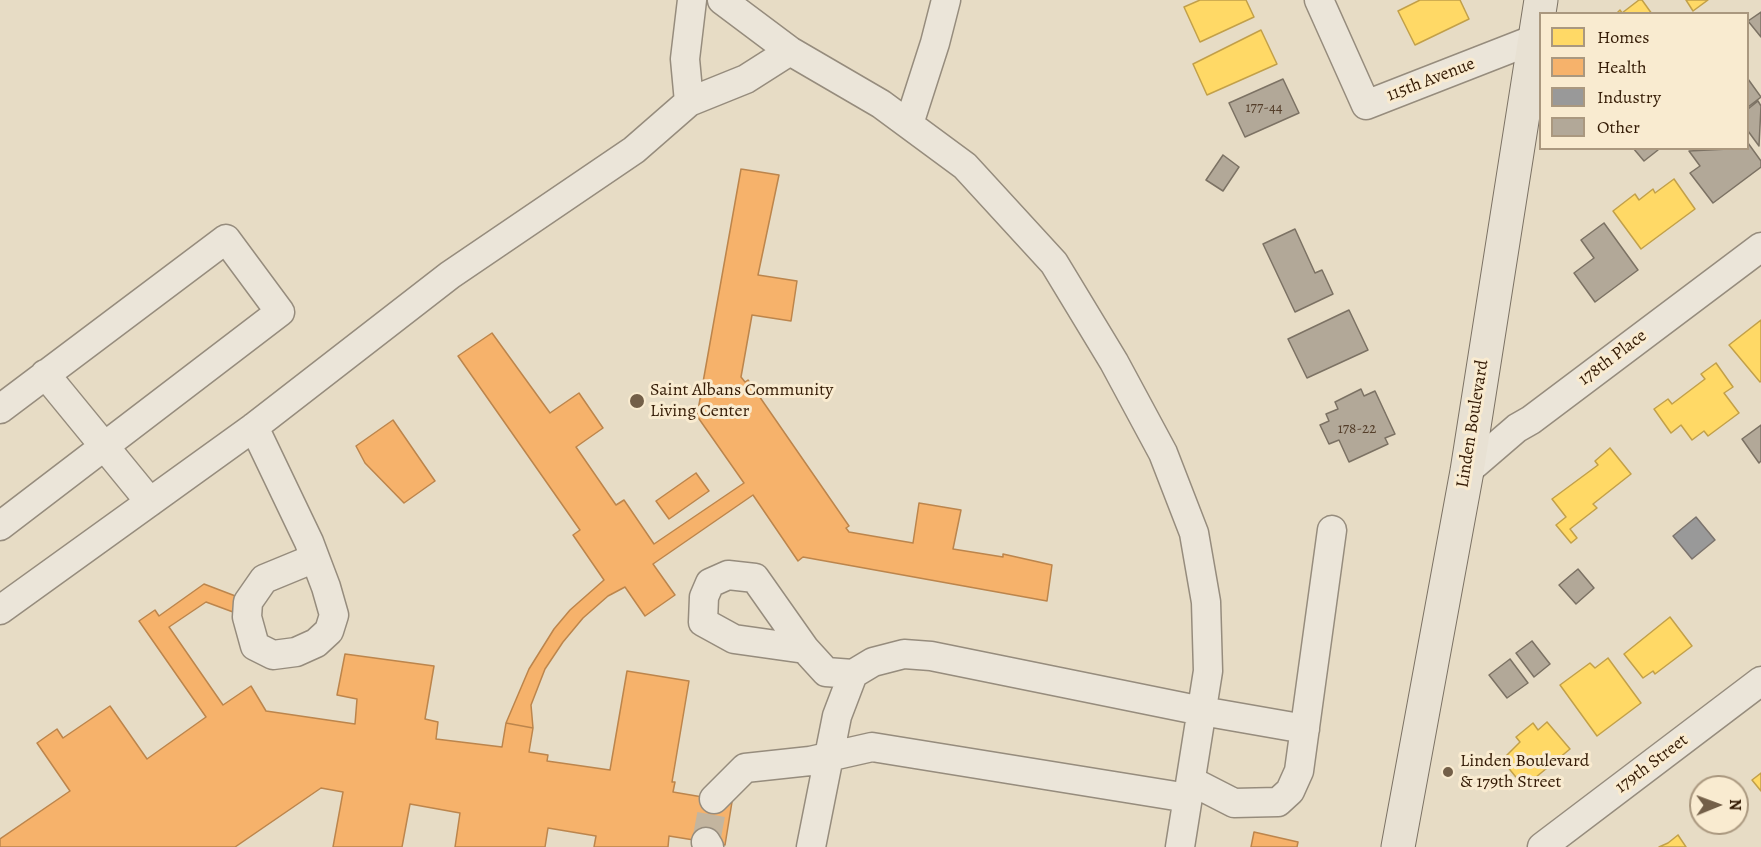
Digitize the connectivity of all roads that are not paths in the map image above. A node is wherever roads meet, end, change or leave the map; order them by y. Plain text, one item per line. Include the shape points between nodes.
1 (692, 0) edge
2 (722, 0) edge
3 (946, 0) edge
4 (1319, 0) edge
5 (1539, 13) edge
6 (1535, 39) junction
7 (790, 51) junction
8 (688, 102) junction
9 (909, 124) junction
10 (1761, 247) edge
11 (45, 374) junction
12 (0, 409) edge
13 (254, 427) junction
14 (103, 445) junction
15 (1467, 471) junction
16 (150, 502) junction
17 (0, 526) edge
18 (1332, 530) dead end
19 (315, 558) dead end
20 (0, 610) edge
21 (805, 649) dead end
22 (853, 674) junction
23 (1761, 681) edge
24 (1202, 711) junction
25 (1305, 729) junction
26 (829, 756) junction
27 (1189, 789) junction
28 (714, 799) tunnel mouth
29 (811, 847) edge
30 (1180, 847) edge
31 (1398, 847) edge
32 (1542, 847) edge

1 - 8 street via 685,59
2 - 7 street
3 - 9 street
4 - 6 street, 115th Avenue via 1366,105
5 - 6 main road, Linden Boulevard
6 - 15 main road, Linden Boulevard
7 - 8 street via 746,79
7 - 9 street
8 - 13 street via 634,150 450,274
9 - 24 street via 965,165 1054,262 1163,453 1194,533 1206,602 1208,671
10 - 15 street, 178th Place via 1517,428
11 - 12 street
11 - 14 street
11 - 14 street via 226,239 280,312
13 - 16 street
13 - 19 street
14 - 16 street
14 - 17 street
15 - 31 main road, Linden Boulevard
16 - 20 street
18 - 25 street
21 - 22 street via 826,672
22 - 24 street via 873,662 904,654 931,656
22 - 26 street via 837,716
23 - 32 street, 179th Street
24 - 25 street
24 - 27 street
25 - 27 street via 1299,771 1290,791 1278,802 1234,803
26 - 27 street via 872,747
26 - 28 street via 745,768
26 - 29 street
27 - 30 street

